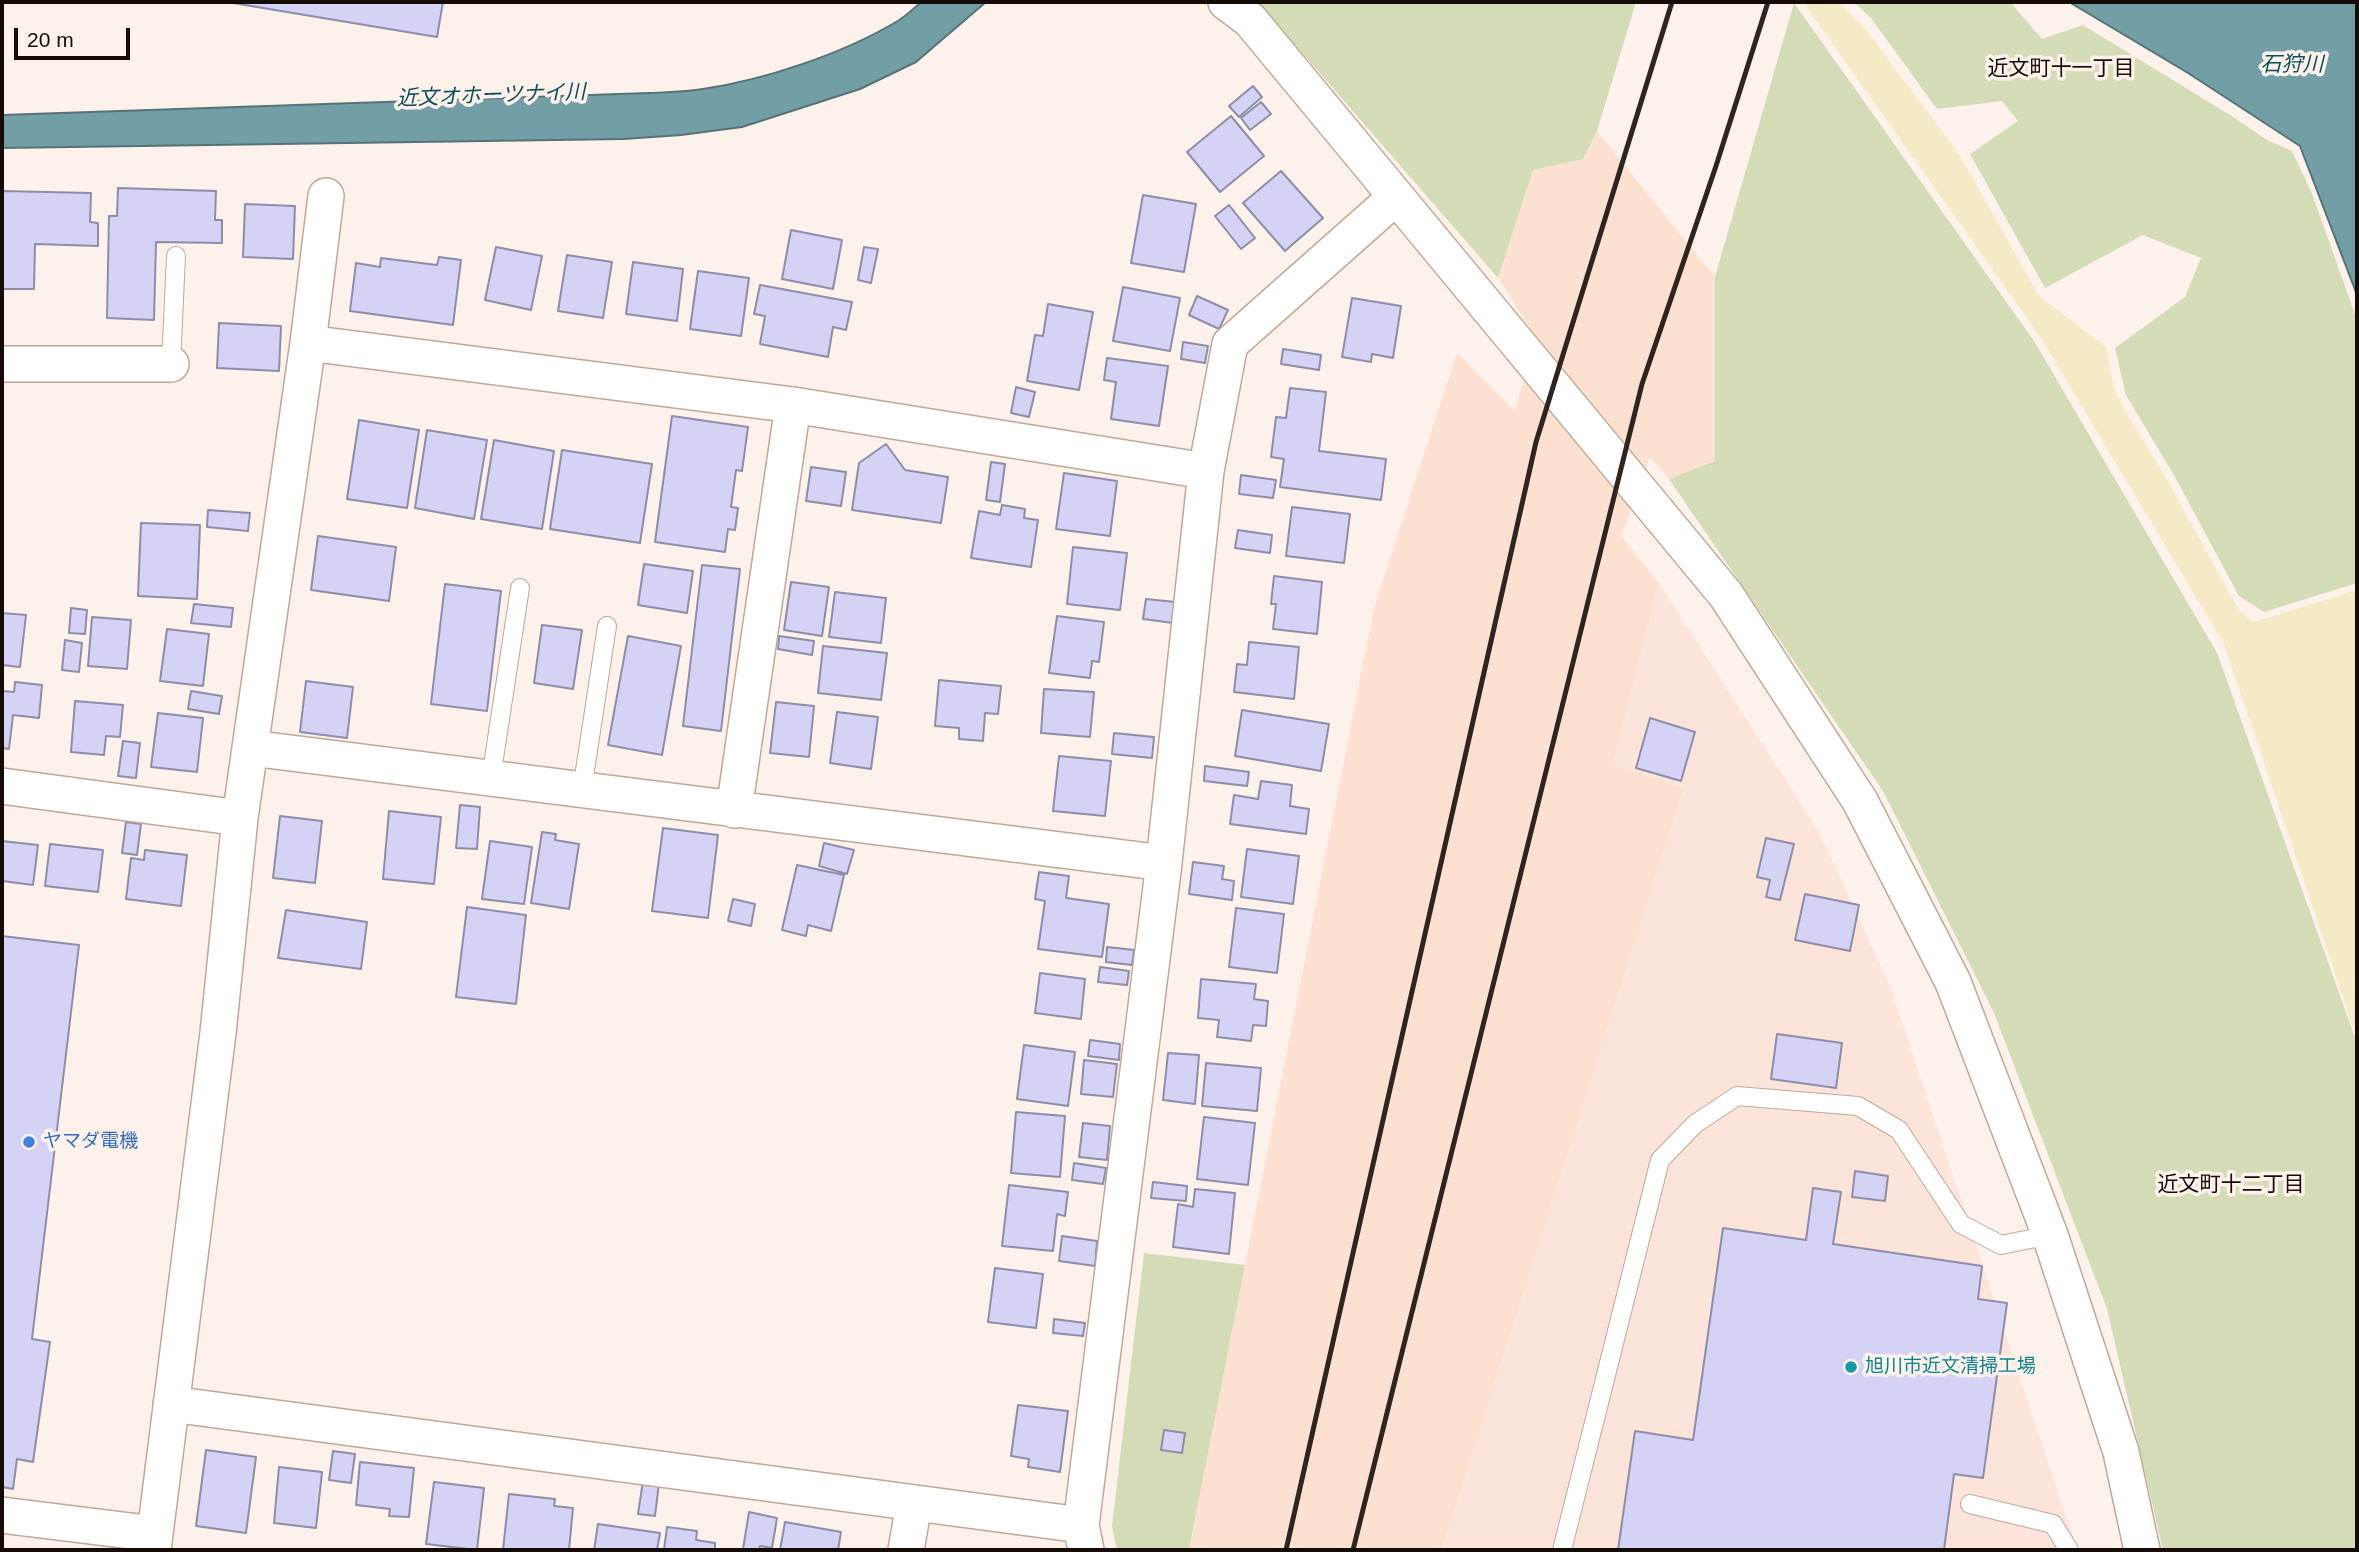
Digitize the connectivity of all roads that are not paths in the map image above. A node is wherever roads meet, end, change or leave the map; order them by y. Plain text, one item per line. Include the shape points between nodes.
1 (1226, 2) edge
2 (326, 196) dead end
3 (1396, 197) junction
4 (176, 256) dead end
5 (308, 343) junction
6 (2, 364) edge
7 (171, 364) joint
8 (793, 405) junction
9 (1206, 471) junction
10 (520, 588) dead end
11 (607, 626) dead end
12 (251, 748) junction
13 (491, 778) junction
14 (2, 786) edge
15 (582, 790) junction
16 (734, 810) junction
17 (240, 818) junction
18 (1164, 863) junction
19 (2050, 1235) junction
20 (171, 1404) junction
21 (914, 1504) junction
22 (1970, 1504) dead end
23 (2, 1515) edge
24 (1083, 1538) edge
25 (157, 1546) edge
26 (906, 1550) edge
27 (1562, 1550) edge
28 (2069, 1550) edge
29 (2142, 1550) edge

1 - 3 street via 1250,20
2 - 5 street
3 - 9 street via 1230,344
3 - 19 street via 1726,595 1860,801 1953,982
4 - 7 lane
5 - 8 street
5 - 12 street
6 - 7 street
8 - 9 street
8 - 16 street
9 - 18 street
10 - 13 lane
11 - 15 lane
12 - 13 street
12 - 17 street
13 - 15 street
14 - 17 street
15 - 16 street
16 - 18 street
17 - 20 street
18 - 24 street
19 - 27 lane via 2001,1245 1961,1224 1899,1129 1858,1106 1737,1096 1695,1124 1660,1160
19 - 29 street via 2121,1452
20 - 21 street
20 - 25 street
21 - 24 street
21 - 26 street
22 - 28 lane via 2053,1524
23 - 25 street

